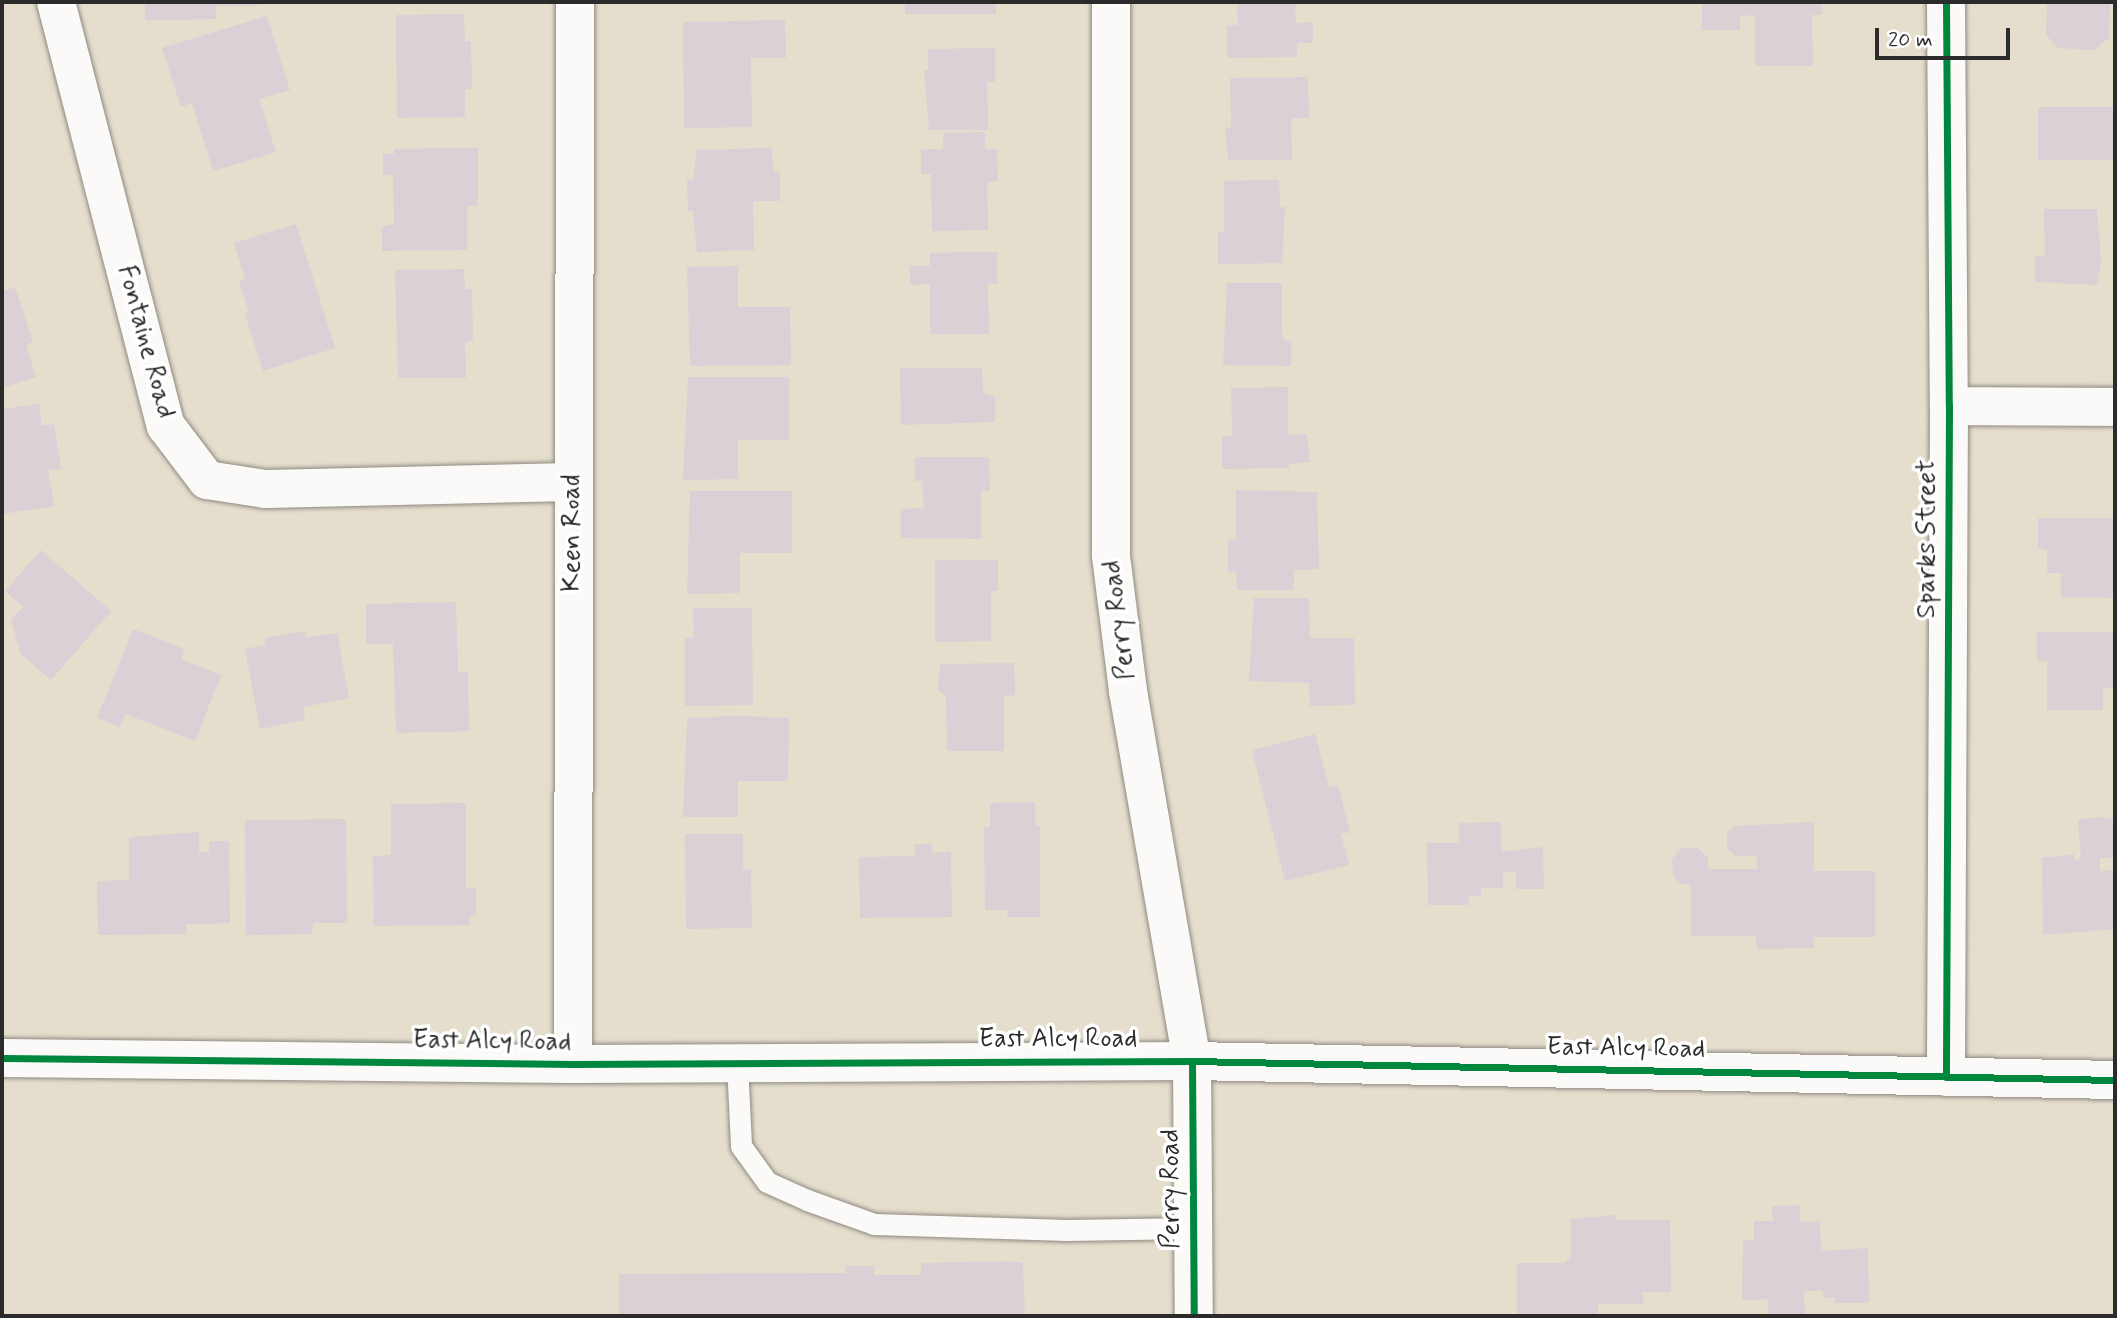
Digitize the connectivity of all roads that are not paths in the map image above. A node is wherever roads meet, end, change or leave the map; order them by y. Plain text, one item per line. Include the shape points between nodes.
1 (56, 2) edge
2 (575, 2) edge
3 (1111, 2) edge
4 (1945, 2) edge
5 (1949, 406) junction
6 (2115, 407) edge
7 (572, 482) junction
8 (2, 1058) edge
9 (1192, 1061) junction
10 (737, 1063) junction
11 (573, 1064) junction
12 (1946, 1077) junction
13 (2115, 1080) edge
14 (1193, 1228) junction
15 (1194, 1316) edge

1 - 7 street, Fontaine Road via 166,426 206,480 265,489
2 - 7 street, Keen Road
3 - 9 street, Perry Road via 1111,556 1128,691
4 - 5 street, Sparks Street
5 - 6 street
5 - 12 street, Sparks Street
7 - 11 street, Keen Road
8 - 11 street, East Alcy Road
9 - 10 street, East Alcy Road
9 - 12 street, East Alcy Road
9 - 14 street, Perry Road
10 - 11 street, East Alcy Road
10 - 14 lane via 741,1146 766,1182 874,1224 1067,1230
12 - 13 street, East Alcy Road
14 - 15 street, Perry Road

